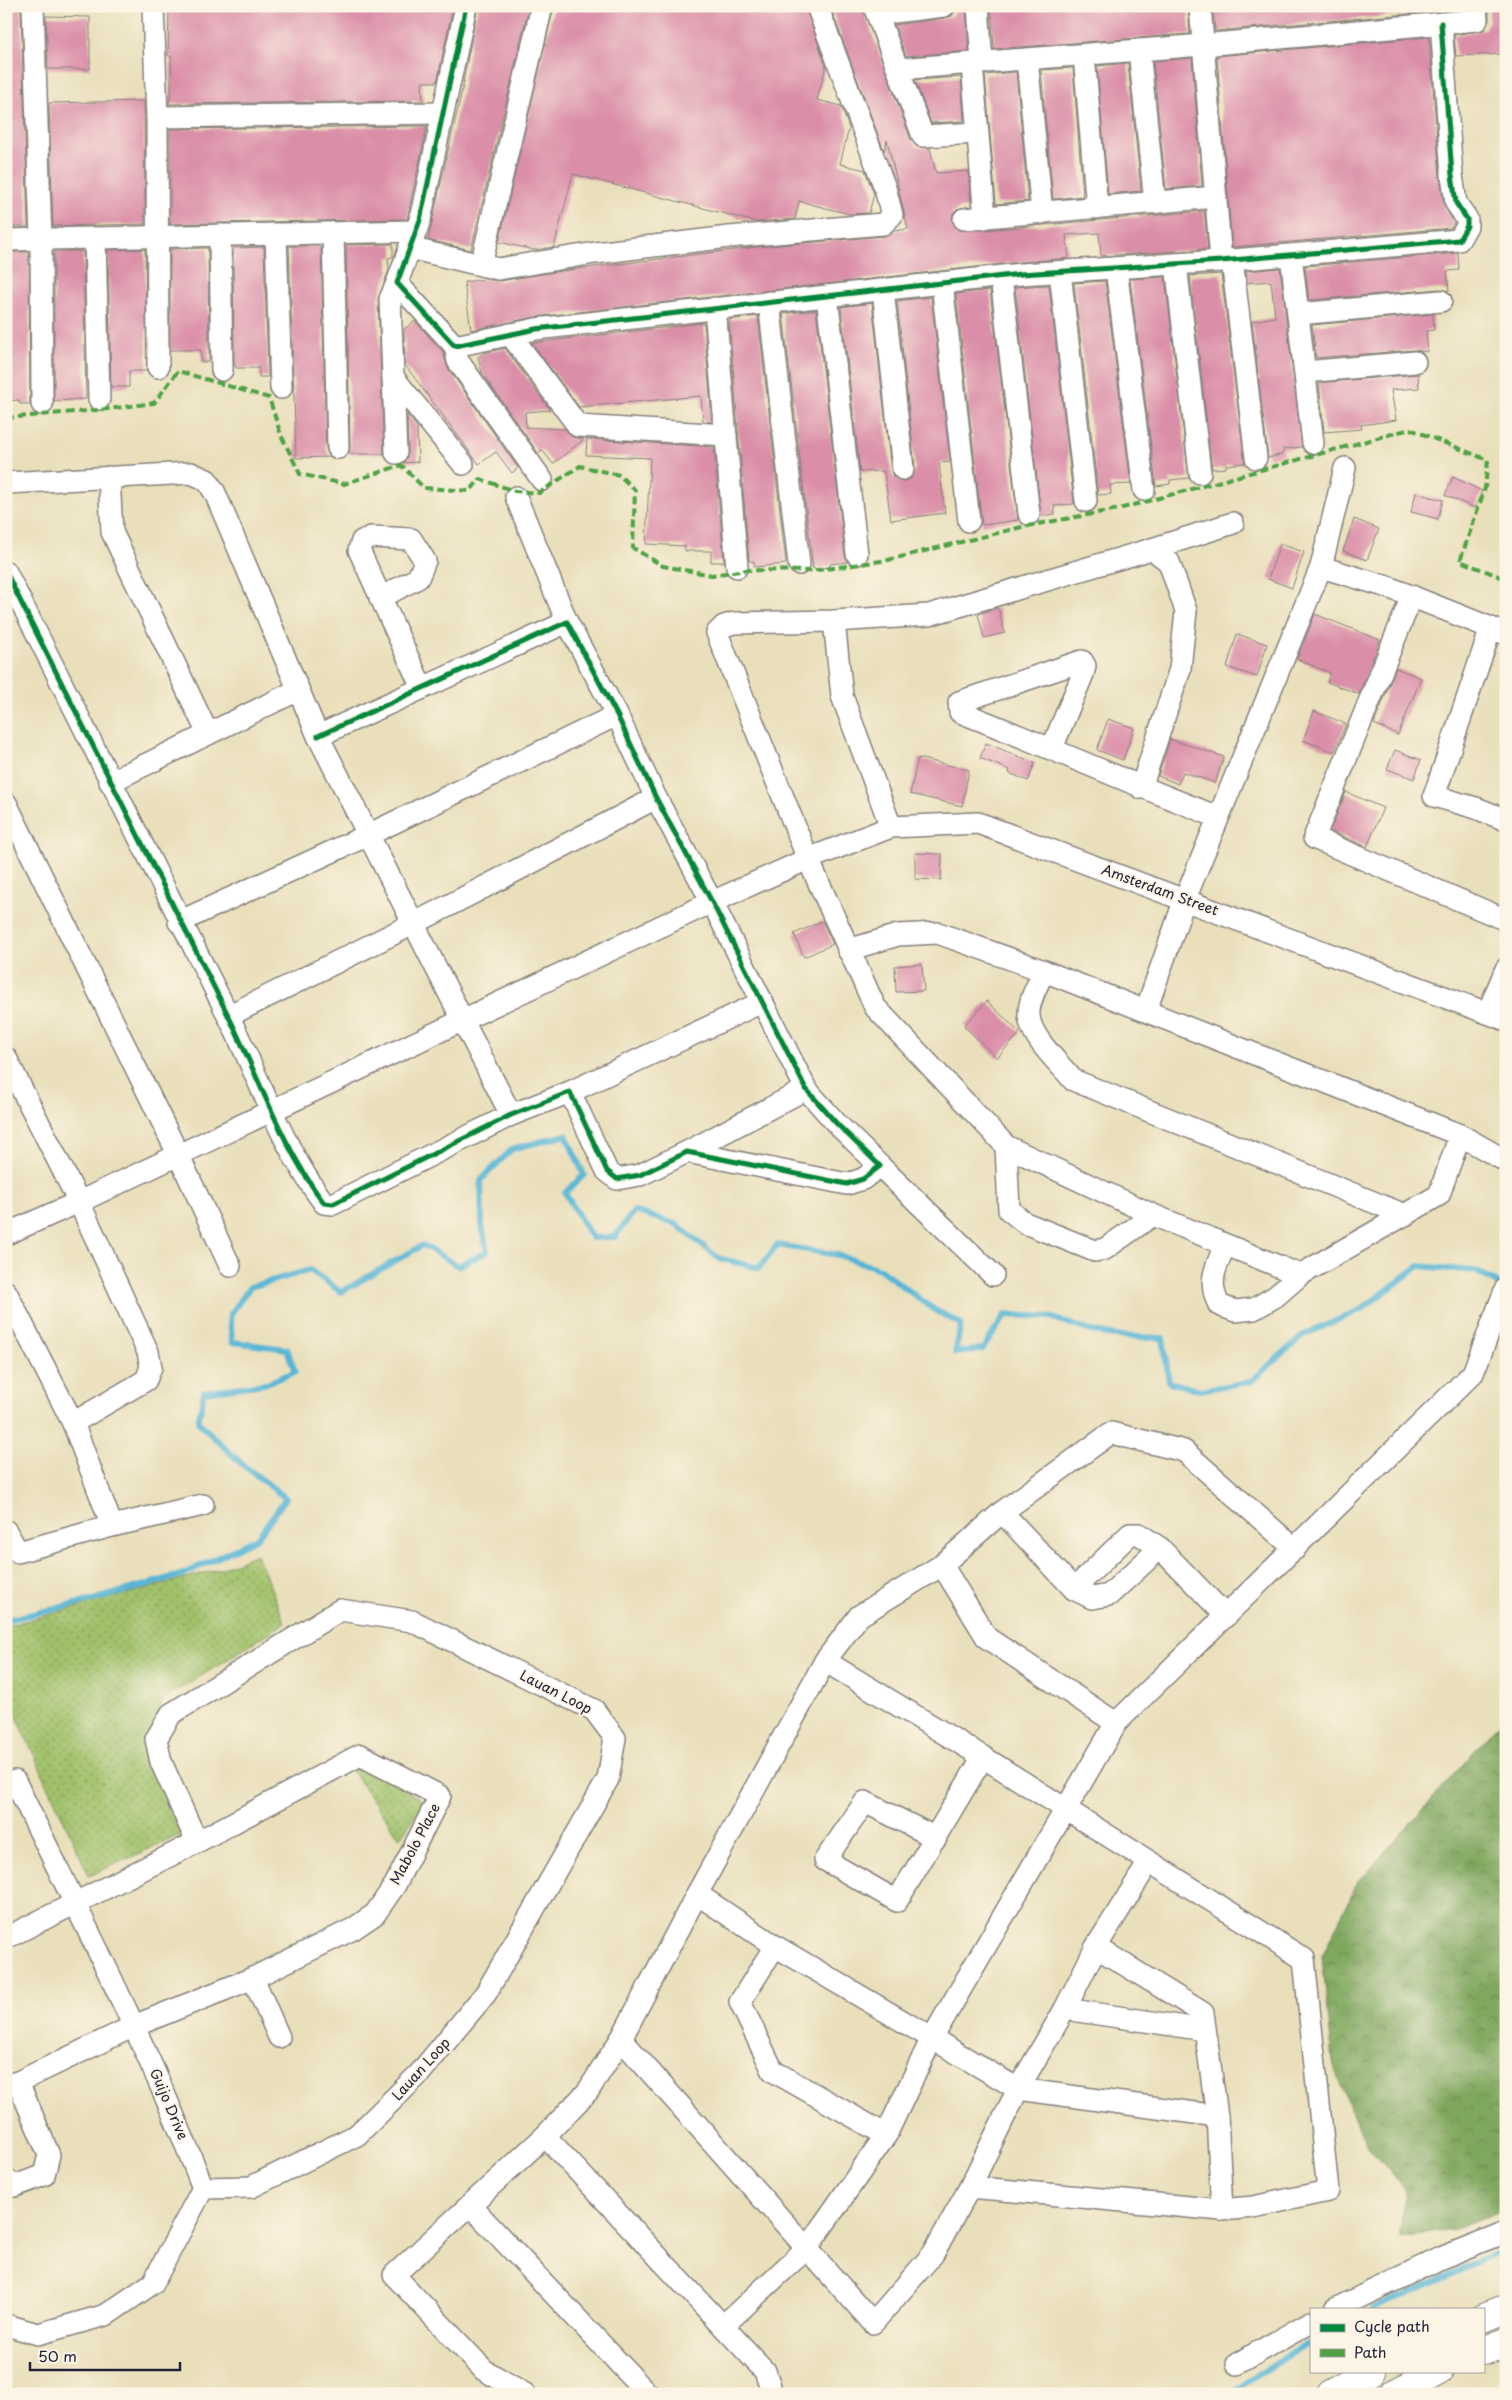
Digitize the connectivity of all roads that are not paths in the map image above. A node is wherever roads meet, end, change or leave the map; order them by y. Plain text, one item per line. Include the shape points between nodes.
1 (33, 6) edge
2 (153, 6) edge
3 (466, 6) edge
4 (542, 6) edge
5 (817, 6) edge
6 (944, 6) edge
7 (978, 6) edge
8 (1200, 6) edge
9 (1476, 6) edge
10 (876, 10) edge
11 (1441, 23) junction
12 (1203, 45) junction
13 (1140, 50) junction
14 (1084, 55) junction
15 (1027, 59) junction
16 (977, 63) junction
17 (898, 69) junction
18 (443, 113) junction
19 (157, 117) junction
20 (978, 133) junction
21 (1216, 197) junction
22 (1155, 203) junction
23 (1097, 208) junction
24 (1042, 212) junction
25 (333, 233) junction
26 (276, 234) junction
27 (220, 235) junction
28 (158, 236) junction
29 (95, 238) junction
30 (40, 239) junction
31 (412, 239) junction
32 (6, 240) edge
33 (1291, 255) junction
34 (1226, 261) junction
35 (1176, 264) junction
36 (481, 265) junction
37 (1116, 268) junction
38 (1060, 272) junction
39 (1001, 277) junction
40 (397, 283) junction
41 (942, 283) junction
42 (883, 290) junction
43 (827, 296) junction
44 (1441, 301) dead end
45 (769, 302) junction
46 (716, 308) junction
47 (1298, 314) junction
48 (510, 334) junction
49 (455, 346) junction
50 (1415, 362) dead end
51 (158, 367) dead end
52 (222, 370) dead end
53 (1305, 372) junction
54 (393, 377) junction
55 (281, 388) dead end
56 (99, 398) dead end
57 (42, 404) dead end
58 (726, 435) junction
59 (1313, 442) dead end
60 (338, 448) dead end
61 (396, 453) dead end
62 (1256, 458) dead end
63 (463, 464) dead end
64 (1345, 468) dead end
65 (903, 469) dead end
66 (1200, 473) dead end
67 (109, 478) junction
68 (542, 480) dead end
69 (6, 483) edge
70 (1144, 490) dead end
71 (516, 497) dead end
72 (1086, 501) dead end
73 (1029, 514) dead end
74 (969, 521) dead end
75 (1233, 523) dead end
76 (1152, 549) junction
77 (858, 554) dead end
78 (799, 564) dead end
79 (737, 567) dead end
80 (1321, 567) junction
81 (6, 572) edge
82 (1412, 596) junction
83 (380, 598) dead end
84 (834, 621) junction
85 (567, 622) junction
86 (1498, 631) edge
87 (422, 688) junction
88 (298, 690) junction
89 (617, 715) junction
90 (208, 734) junction
91 (318, 736) junction
92 (1052, 748) junction
93 (110, 782) junction
94 (1141, 788) junction
95 (656, 798) junction
96 (6, 803) edge
97 (1218, 817) junction
98 (1506, 820) edge
99 (891, 827) junction
100 (368, 835) junction
101 (808, 859) junction
102 (1185, 899) junction
103 (712, 902) junction
104 (1506, 920) edge
105 (179, 922) junction
106 (415, 923) junction
107 (848, 950) junction
108 (1506, 970) edge
109 (1044, 971) junction
110 (762, 1002) junction
111 (1146, 1010) junction
112 (228, 1016) junction
113 (1497, 1016) edge
114 (462, 1020) junction
115 (6, 1058) edge
116 (806, 1089) junction
117 (570, 1092) junction
118 (272, 1111) junction
119 (511, 1115) junction
120 (1460, 1135) junction
121 (1006, 1146) junction
122 (687, 1152) junction
123 (178, 1154) junction
124 (1506, 1161) edge
125 (880, 1166) junction
126 (79, 1202) junction
127 (1153, 1215) junction
128 (1405, 1215) junction
129 (6, 1234) edge
130 (1225, 1245) junction
131 (230, 1266) dead end
132 (993, 1275) dead end
133 (1300, 1275) junction
134 (6, 1292) edge
135 (1502, 1297) edge
136 (73, 1423) junction
137 (203, 1505) dead end
138 (1002, 1512) junction
139 (112, 1526) junction
140 (6, 1531) edge
141 (1160, 1548) junction
142 (1295, 1549) junction
143 (942, 1565) junction
144 (1074, 1589) junction
145 (1226, 1616) junction
146 (825, 1661) junction
147 (1116, 1723) junction
148 (983, 1757) junction
149 (9, 1777) edge
150 (1066, 1811) junction
151 (936, 1838) junction
152 (197, 1842) junction
153 (1149, 1862) junction
154 (697, 1894) junction
155 (74, 1903) junction
156 (6, 1938) edge
157 (775, 1946) junction
158 (1096, 1947) junction
159 (252, 1978) junction
160 (1065, 2009) junction
161 (134, 2026) junction
162 (1205, 2030) junction
163 (279, 2037) dead end
164 (621, 2039) junction
165 (931, 2040) junction
166 (12, 2084) edge
167 (1018, 2088) junction
168 (1217, 2116) junction
169 (886, 2135) junction
170 (545, 2136) junction
171 (6, 2179) edge
172 (970, 2187) junction
173 (203, 2188) junction
174 (470, 2205) junction
175 (1222, 2210) junction
176 (1506, 2232) edge
177 (807, 2248) junction
178 (1337, 2308) edge
179 (1506, 2309) edge
180 (1484, 2318) edge
181 (1310, 2323) edge
182 (6, 2326) edge
183 (723, 2326) junction
184 (1506, 2342) edge
185 (1484, 2351) edge
186 (1237, 2364) dead end
187 (1370, 2372) edge
188 (1436, 2372) edge
189 (525, 2394) edge
190 (648, 2394) edge
191 (769, 2394) edge
192 (1330, 2394) edge
193 (1393, 2394) edge

1 - 30 street
2 - 19 street
3 - 18 street
4 - 36 street
5 - 36 street via 885,188 892,215 889,220 883,224 594,252 498,268
6 - 10 street
7 - 16 street
8 - 12 street
9 - 11 street via 1477,20
10 - 17 street
11 - 12 street
11 - 33 street via 1452,175 1456,203 1467,219 1459,240
12 - 13 street
12 - 21 street
13 - 14 street
13 - 22 street
14 - 15 street
14 - 23 street
15 - 16 street
15 - 24 street
16 - 17 street
16 - 20 street
17 - 20 street via 923,136
18 - 19 street
18 - 31 street
19 - 28 street
20 - 24 street via 975,218
21 - 22 street
21 - 34 street
22 - 23 street
23 - 24 street
25 - 26 street
25 - 31 street
25 - 60 street
26 - 27 street
26 - 55 street
27 - 28 street
27 - 52 street
28 - 29 street
28 - 51 street
29 - 30 street
29 - 56 street
30 - 32 street
30 - 57 street
31 - 36 street
31 - 40 street
33 - 34 street
33 - 47 street
34 - 35 street
34 - 62 street
35 - 37 street
35 - 66 street
37 - 38 street
37 - 70 street
38 - 39 street
38 - 72 street
39 - 41 street
39 - 73 street
40 - 49 street
40 - 54 street via 390,299
41 - 42 street
41 - 74 street
42 - 43 street
42 - 65 street
43 - 45 street
43 - 77 street
44 - 47 street
45 - 46 street
45 - 78 street
46 - 48 street
46 - 58 street
47 - 53 street
48 - 49 street
48 - 58 street via 578,426
49 - 68 street via 458,361
50 - 53 street
53 - 59 street
54 - 61 street
54 - 63 street
58 - 79 street
64 - 80 street
67 - 69 street
67 - 88 street via 191,473 207,480
67 - 90 street via 112,532
71 - 85 street
75 - 76 street
76 - 84 street via 929,615
76 - 94 street via 1169,562 1186,611 1180,669
80 - 82 street
80 - 97 street
81 - 93 street
82 - 86 street
82 - 104 street via 1314,838
83 - 87 street
84 - 99 street via 842,696
84 - 101 street via 734,623 717,633
85 - 87 street
85 - 89 street
86 - 98 street via 1434,796
87 - 91 street
88 - 90 street
88 - 91 street
89 - 95 street
89 - 100 street
90 - 93 street
91 - 100 street
92 - 92 street via 960,712 959,702 1082,661 1085,666 1083,674
92 - 94 street
93 - 105 street
94 - 97 street
95 - 103 street
95 - 106 street
96 - 123 street
97 - 102 street
99 - 101 street, Amsterdam Street
99 - 102 street, Amsterdam Street via 978,823
100 - 105 street
100 - 106 street
101 - 103 street, Amsterdam Street
101 - 107 street
102 - 111 street
102 - 113 street, Amsterdam Street
103 - 110 street
103 - 114 street, Amsterdam Street
105 - 112 street
106 - 112 street
106 - 114 street
107 - 109 street via 898,935 938,933
107 - 121 street via 875,1007
108 - 113 street
109 - 111 street
109 - 128 street via 1034,993 1029,1016 1039,1039 1073,1080
110 - 116 street
110 - 117 street
111 - 120 street
112 - 118 street
114 - 118 street, Amsterdam Street
114 - 119 street
115 - 126 street
116 - 122 street
116 - 125 street
117 - 119 street
117 - 122 street via 607,1171 617,1179 640,1175
118 - 119 street via 324,1204 333,1204
118 - 123 street, Amsterdam Street
120 - 124 street
120 - 128 street via 1439,1195
121 - 127 street
121 - 127 street via 1010,1210 1025,1223 1095,1251 1105,1249
122 - 125 street via 847,1184 863,1179
123 - 126 street, Amsterdam Street
123 - 131 street
125 - 132 street
126 - 129 street, Amsterdam Street
126 - 136 street via 148,1352 151,1366 146,1380
127 - 130 street
128 - 133 street
130 - 133 street
130 - 133 street via 1212,1278 1213,1292 1219,1304 1235,1312 1254,1309 1276,1296
134 - 136 street
135 - 142 street via 1473,1373
136 - 139 street
137 - 139 street
138 - 142 street via 1110,1433 1184,1450
138 - 143 street
138 - 144 street
139 - 140 street via 18,1552
141 - 144 street via 1109,1595 1092,1598
141 - 144 street via 1139,1534 1130,1534
141 - 145 street
142 - 145 street
143 - 146 street via 859,1616
143 - 147 street via 987,1638
145 - 147 street
146 - 148 street
146 - 154 street
147 - 150 street
148 - 150 street
148 - 151 street
149 - 155 street, Guijo Drive
150 - 153 street
150 - 165 street
151 - 151 street via 897,1901 825,1860 865,1802
152 - 155 street, Mabolo Place
152 - 159 street, Mabolo Place via 360,1755 440,1796 395,1885 375,1914
152 - 173 street, Lauan Loop via 161,1762 156,1738 171,1714 340,1610 412,1621 594,1710 615,1738 608,1779 486,1993 418,2074 357,2135 251,2187
153 - 158 street
153 - 175 street via 1304,1959 1328,2192
154 - 157 street
154 - 164 street
155 - 156 street, Mabolo Place
155 - 161 street, Guijo Drive
157 - 165 street
157 - 169 street via 740,2002 773,2071
158 - 160 street
158 - 162 street via 1203,2013
159 - 161 street, Mabolo Place
159 - 163 street
160 - 162 street
160 - 167 street
161 - 166 street, Mabolo Place
161 - 173 street, Guijo Drive
162 - 168 street
164 - 170 street via 588,2091
164 - 177 street
165 - 167 street
165 - 169 street
166 - 171 street via 50,2155 44,2175 15,2186
167 - 168 street
167 - 172 street
168 - 175 street
169 - 177 street
170 - 174 street
170 - 183 street
172 - 175 street
172 - 177 street via 934,2254 872,2322
173 - 182 street via 153,2283 106,2315 38,2334
174 - 189 street via 394,2275 484,2370
174 - 190 street
176 - 178 street via 1432,2262
177 - 183 street
179 - 180 highway
181 - 186 street
183 - 191 street via 765,2371
184 - 185 highway
187 - 192 highway
188 - 193 highway

